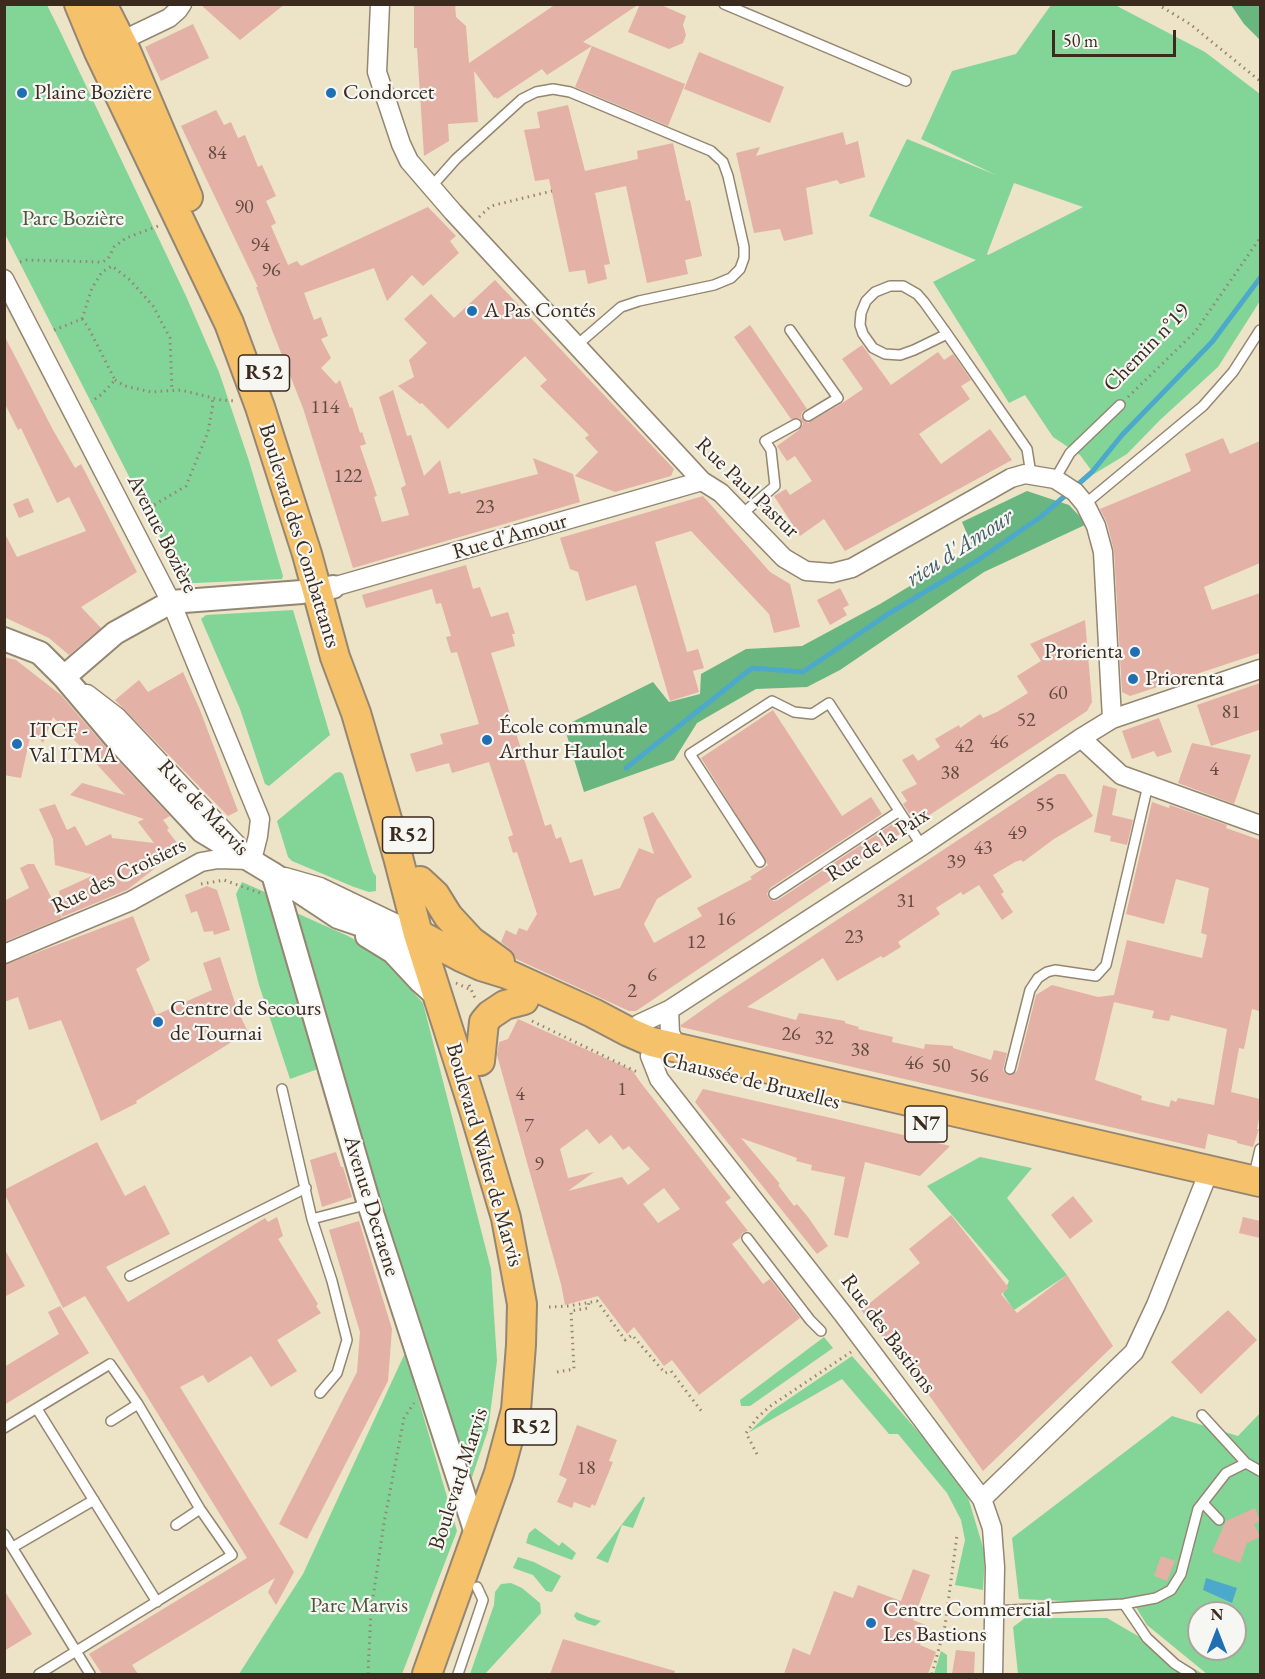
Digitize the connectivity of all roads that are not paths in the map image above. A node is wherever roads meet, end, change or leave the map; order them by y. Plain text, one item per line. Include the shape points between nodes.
1 (78, 4) edge
2 (102, 4) edge
3 (182, 4) edge
4 (380, 4) edge
5 (724, 4) edge
6 (121, 41) junction
7 (906, 81) dead end
8 (431, 187) junction
9 (4, 279) edge
10 (790, 330) dead end
11 (1260, 330) edge
12 (947, 334) junction
13 (577, 345) junction
14 (1120, 405) road end
15 (808, 416) dead end
16 (796, 424) dead end
17 (1031, 474) junction
18 (702, 481) junction
19 (1071, 490) junction
20 (742, 514) junction
21 (324, 589) junction
22 (171, 602) junction
23 (4, 639) edge
24 (1260, 669) edge
25 (64, 677) junction
26 (1112, 719) junction
27 (1081, 738) junction
28 (1148, 785) junction
29 (898, 812) junction
30 (1260, 825) edge
31 (922, 846) junction
32 (252, 860) junction
33 (760, 862) dead end
34 (273, 874) junction
35 (420, 881) junction
36 (774, 894) dead end
37 (338, 917) junction
38 (430, 947) junction
39 (4, 954) edge
40 (507, 974) junction
41 (438, 996) junction
42 (527, 1010) junction
43 (669, 1010) junction
44 (629, 1032) junction
45 (678, 1048) junction
46 (480, 1061) junction
47 (644, 1064) junction
48 (1010, 1069) dead end
49 (282, 1089) dead end
50 (1260, 1149) edge
51 (1206, 1179) junction
52 (306, 1188) junction
53 (1258, 1188) edge
54 (369, 1204) junction
55 (312, 1219) junction
56 (747, 1238) dead end
57 (130, 1276) dead end
58 (821, 1331) dead end
59 (320, 1393) dead end
60 (138, 1404) junction
61 (37, 1409) junction
62 (1202, 1415) dead end
63 (111, 1420) dead end
64 (4, 1428) edge
65 (1246, 1463) junction
66 (1260, 1471) edge
67 (982, 1499) junction
68 (94, 1500) junction
69 (1203, 1503) junction
70 (200, 1509) junction
71 (1219, 1520) dead end
72 (176, 1525) dead end
73 (4, 1533) edge
74 (477, 1536) junction
75 (13, 1547) junction
76 (477, 1587) junction
77 (157, 1602) junction
78 (1124, 1604) junction
79 (993, 1611) junction
80 (76, 1652) junction
81 (39, 1674) edge
82 (90, 1674) edge
83 (427, 1674) edge
84 (446, 1674) edge
85 (458, 1674) edge
86 (993, 1674) edge
87 (1191, 1674) edge

1 - 21 main road, Boulevard des Combattants / R52 via 229,323 307,554
2 - 6 main road, Boulevard des Combattants / R52
3 - 6 street via 169,18
4 - 8 street, Rue Paul Pastur via 376,63 379,80 409,161
5 - 7 lane
6 - 21 main road, Boulevard des Combattants / R52 via 279,409 324,556
8 - 13 street, Rue Paul Pastur
8 - 13 lane via 522,99 553,88 711,151 723,162 744,247 740,269 714,285 621,307
9 - 22 street, Avenue Bozière
10 - 15 lane via 838,398
11 - 19 lane via 1233,372 1203,406
12 - 12 lane via 900,355 885,354 873,348 863,334 861,313 875,292 903,286 917,294
12 - 17 lane via 1027,449
13 - 18 street, Rue Paul Pastur
14 - 19 lane, Chemin n°19 via 1070,453
16 - 20 lane via 765,441 771,450 775,486
17 - 19 street, Rue Paul Pastur
17 - 20 street, Rue Paul Pastur via 1011,478 852,568 832,573 806,571 784,558
18 - 20 street, Rue Paul Pastur
18 - 21 street, Rue d'Amour
19 - 26 street via 1096,526 1103,552
21 - 22 street
21 - 35 main road, Boulevard des Combattants / R52 via 359,675
21 - 38 main road, Boulevard des Combattants / R52 via 335,657
22 - 25 street via 115,633
22 - 32 street, Avenue Bozière via 260,819
23 - 25 street, Rue de Marvis via 40,654
24 - 26 street, Rue de la Paix
25 - 32 street, Rue de Marvis via 195,825
26 - 27 street, Rue de la Paix
27 - 28 street via 1121,776
27 - 31 street, Rue de la Paix
28 - 30 street
28 - 48 lane via 1106,965 1096,976 1055,970 1038,978 1030,990
29 - 31 lane
29 - 33 lane via 829,703 812,714 794,712 772,700 690,754
29 - 36 lane
31 - 43 street, Rue de la Paix
32 - 34 street, Chaussée de Bruxelles
32 - 39 street, Rue des Croisiers via 201,862 138,898
34 - 37 street, Chaussée de Bruxelles
34 - 38 street, Chaussée de Bruxelles via 320,887
34 - 54 street, Avenue Decraene
35 - 38 main road, Boulevard des Combattants / R52
35 - 40 main road via 458,928 500,962
37 - 38 street, Chaussée de Bruxelles
37 - 41 street via 393,952
38 - 40 main road, Chaussée de Bruxelles / N7
38 - 41 main road, Boulevard Walter de Marvis / R52
38 - 42 main road, Chaussée de Bruxelles / N7
38 - 46 main road, Boulevard Walter de Marvis / R52
40 - 44 main road, Chaussée de Bruxelles / N7
41 - 74 main road, Boulevard Walter de Marvis / R52 via 506,1218 522,1304 516,1410
42 - 46 main road via 505,1005 490,1015 484,1022
42 - 47 main road, Chaussée de Bruxelles / N7
43 - 44 street, Rue de la Paix
43 - 45 street via 670,1033
44 - 45 main road, Chaussée de Bruxelles / N7
45 - 51 main road, Chaussée de Bruxelles / N7
46 - 76 main road, Boulevard Walter de Marvis / R52 via 526,1224 538,1305 539,1346 535,1413
47 - 51 main road, Chaussée de Bruxelles / N7
47 - 67 street, Rue des Bastions via 843,1314
49 - 52 lane
50 - 53 lane
51 - 53 main road, Chaussée de Bruxelles / N7
51 - 67 street via 1134,1352
52 - 55 lane
52 - 57 lane
54 - 55 lane
54 - 74 street, Avenue Decraene
55 - 59 lane via 347,1340 337,1373
56 - 58 lane
60 - 61 lane via 110,1364
60 - 63 lane
60 - 70 lane
61 - 64 lane
61 - 68 lane
62 - 65 lane
65 - 66 lane
65 - 69 lane via 1226,1473
67 - 79 street, Rue des Bastions via 992,1528
68 - 75 lane
68 - 77 lane
69 - 71 lane
69 - 78 lane via 1198,1509 1181,1574 1171,1590 1156,1598
70 - 72 lane
70 - 77 lane via 232,1556
73 - 75 lane
74 - 83 main road, Boulevard Walter de Marvis / R52
75 - 80 lane
76 - 84 main road, Boulevard Walter de Marvis / R52
76 - 85 lane, Boulevard Walter de Marvis / R52 via 483,1600
77 - 80 lane
78 - 79 lane
78 - 87 lane via 1147,1638 1174,1664
79 - 86 street, Rue des Bastions
80 - 81 lane
80 - 82 lane

